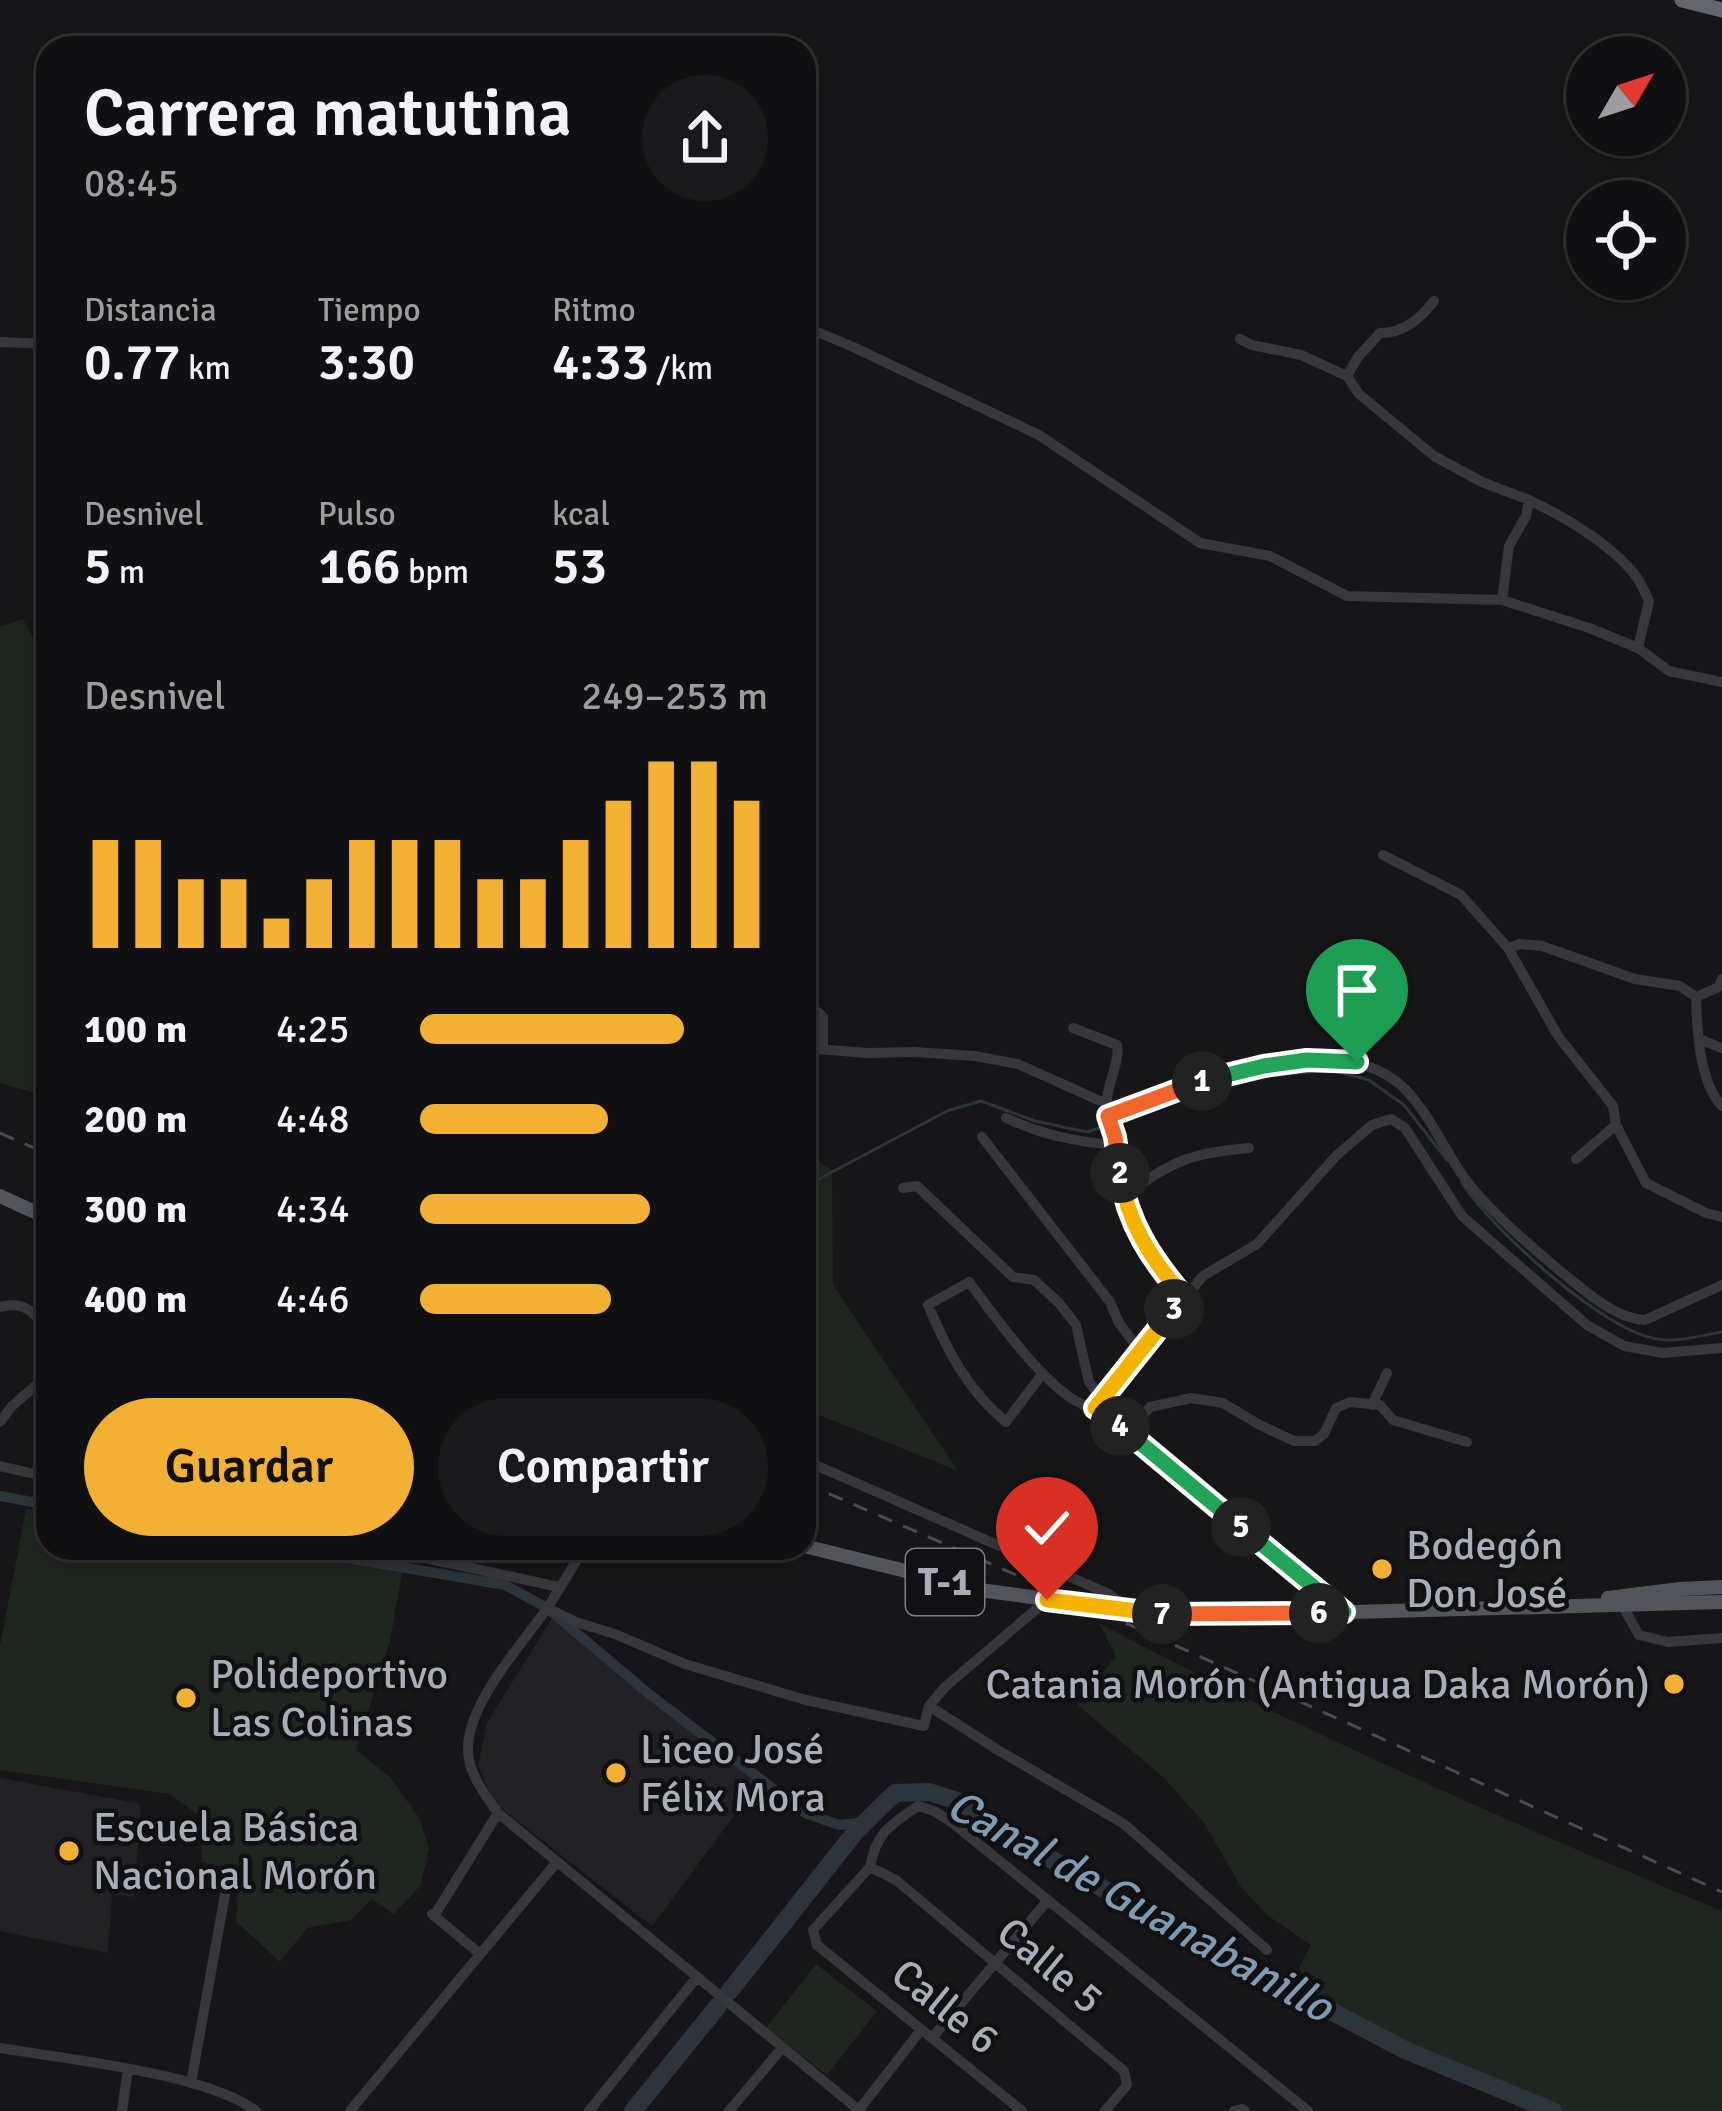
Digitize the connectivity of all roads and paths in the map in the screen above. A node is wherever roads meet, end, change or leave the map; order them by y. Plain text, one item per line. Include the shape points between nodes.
1 (1682, 0) edge
2 (1722, 10) edge
3 (1434, 301) dead end
4 (816, 331) edge
5 (1240, 339) dead end
6 (0, 342) edge
7 (36, 344) edge
8 (1347, 376) junction
9 (1529, 500) junction
10 (1502, 600) junction
11 (1638, 648) junction
12 (1722, 682) edge
13 (1383, 855) dead end
14 (1508, 948) junction
15 (1722, 979) edge
16 (1696, 997) junction
17 (816, 1011) edge
18 (1073, 1028) dead end
19 (1700, 1039) junction
20 (1722, 1048) edge
21 (816, 1049) edge
22 (823, 1049) junction
23 (1722, 1106) edge
24 (1108, 1114) junction
25 (1006, 1118) dead end
26 (1616, 1125) junction
27 (982, 1137) dead end
28 (1116, 1141) junction
29 (1250, 1148) dead end
30 (1576, 1159) dead end
31 (903, 1188) dead end
32 (0, 1196) edge
33 (1124, 1196) junction
34 (36, 1212) edge
35 (1722, 1217) edge
36 (1722, 1285) edge
37 (1184, 1297) junction
38 (0, 1307) edge
39 (36, 1316) edge
40 (1722, 1348) edge
41 (1141, 1351) junction
42 (1043, 1373) junction
43 (1387, 1373) dead end
44 (36, 1386) edge
45 (1099, 1403) junction
46 (1372, 1405) junction
47 (0, 1422) edge
48 (1128, 1432) junction
49 (1467, 1442) dead end
50 (816, 1465) edge
51 (0, 1466) edge
52 (36, 1474) edge
53 (816, 1549) edge
54 (435, 1560) edge
55 (577, 1560) edge
56 (560, 1587) junction
57 (1722, 1588) edge
58 (1047, 1600) junction
59 (1722, 1602) edge
60 (1622, 1605) junction
61 (1531, 1606) junction
62 (547, 1608) junction
63 (1131, 1611) junction
64 (1344, 1612) junction
65 (1722, 1638) edge
66 (929, 1706) junction
67 (497, 1813) junction
68 (556, 1863) junction
69 (870, 1867) junction
70 (193, 1873) dead end
71 (1048, 1900) junction
72 (1267, 1950) dead end
73 (480, 1954) junction
74 (995, 1963) junction
75 (697, 1977) junction
76 (927, 2034) junction
77 (0, 2048) edge
78 (782, 2048) junction
79 (128, 2069) junction
80 (191, 2083) junction
81 (122, 2111) edge
82 (256, 2111) edge
83 (350, 2111) edge
84 (589, 2111) edge
85 (729, 2111) edge
86 (859, 2111) edge
87 (1022, 2111) edge
88 (1105, 2111) edge
89 (1308, 2111) edge

1 - 2 highway
3 - 8 street via 1421,318 1380,334
4 - 10 street via 1039,435 1200,543 1270,556 1347,596
5 - 8 street
6 - 7 street
8 - 9 street via 1434,456
9 - 10 street via 1509,546
9 - 11 street via 1635,575 1649,601
10 - 11 street
11 - 12 street via 1669,671
13 - 14 street via 1460,895
14 - 16 street via 1542,946
14 - 26 street via 1558,1036 1613,1106
15 - 16 street
16 - 19 street
17 - 22 street
18 - 24 street via 1117,1045
19 - 20 street
19 - 23 street via 1706,1079
21 - 22 street
22 - 24 street via 1018,1064
24 - 28 street
24 - 36 street via 1264,1066 1357,1062 1401,1084 1463,1178 1588,1293 1645,1320
25 - 28 street via 1076,1142
26 - 30 street
26 - 35 street via 1646,1183
27 - 41 street
28 - 33 street
29 - 33 street via 1169,1164
31 - 45 street via 917,1186 1013,1277 1034,1280 1059,1303 1076,1325
32 - 34 main road
33 - 37 street via 1134,1227
37 - 40 street via 1257,1244 1372,1125 1391,1119 1462,1216 1587,1325 1624,1346 1663,1353
37 - 41 street
38 - 39 street via 25,1306
41 - 45 street
42 - 42 street via 969,1282 928,1305 950,1357 1006,1422
42 - 45 street via 1082,1406
43 - 46 street
44 - 47 street
45 - 48 street
46 - 48 street via 1336,1408 1315,1441 1294,1441 1223,1402 1191,1398 1150,1407
46 - 49 street via 1393,1420
48 - 64 street
50 - 63 street via 1109,1594
51 - 52 street
53 - 58 main road, T-1
54 - 56 street
55 - 56 street
56 - 62 street
57 - 61 main road, T-1
58 - 63 main road, T-1
58 - 66 street
59 - 60 main road, T-1
60 - 61 main road, T-1
60 - 65 street via 1639,1635
61 - 64 main road, T-1
62 - 66 street via 685,1664 806,1700 924,1726
62 - 67 street via 471,1726 473,1774
63 - 64 main road, T-1
66 - 72 street via 1124,1823
67 - 68 street
67 - 73 street via 432,1915
68 - 73 street
68 - 75 street
69 - 71 street via 874,1844 918,1806 954,1824
69 - 74 street, Calle 5
69 - 76 street, Calle 6 via 813,1930 817,1945
70 - 80 street via 228,1878
71 - 74 street
71 - 89 street
73 - 83 street
74 - 76 street
74 - 88 street, Calle 5 via 1124,2071 1127,2086
75 - 78 street
75 - 84 street
76 - 86 street
76 - 87 street, Calle 6
77 - 79 street
78 - 85 street
78 - 86 street
79 - 80 street
79 - 81 street
80 - 82 street

